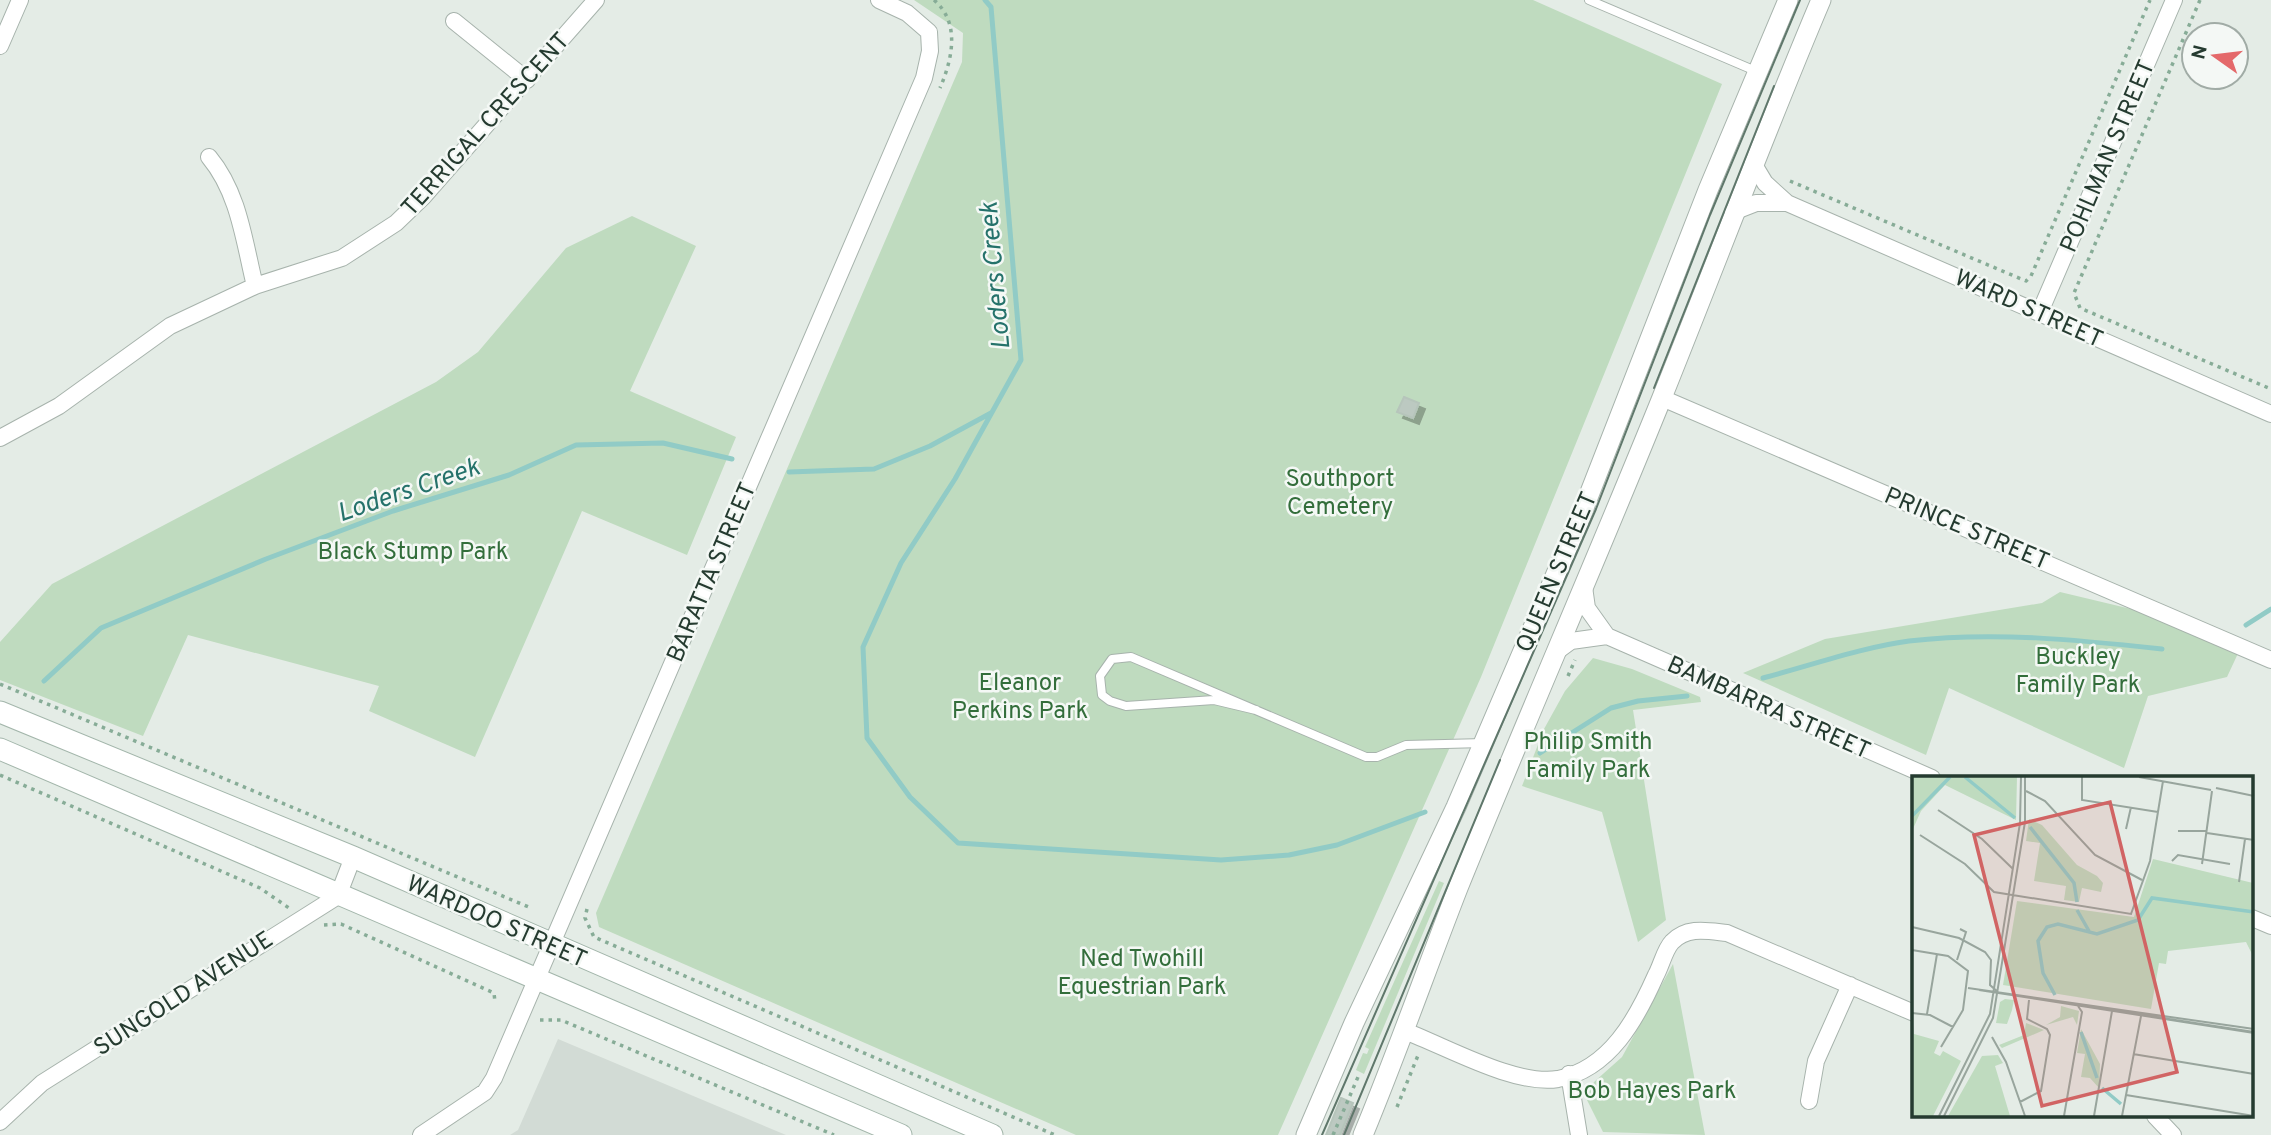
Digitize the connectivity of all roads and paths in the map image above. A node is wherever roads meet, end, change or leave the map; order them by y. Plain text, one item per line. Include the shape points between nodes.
1 (19, 0) edge
2 (596, 0) edge
3 (879, 0) edge
4 (934, 0) edge
5 (1589, 0) edge
6 (1788, 0) edge
7 (1821, 0) edge
8 (2150, 0) edge
9 (2174, 0) edge
10 (2200, 0) edge
11 (454, 21) dead end
12 (0, 46) edge
13 (1758, 72) junction
14 (527, 80) junction
15 (939, 91) dead end
16 (209, 157) dead end
17 (1753, 163) junction
18 (1782, 178) dead end
19 (1787, 203) junction
20 (1733, 212) junction
21 (256, 286) junction
22 (2040, 312) junction
23 (2271, 389) edge
24 (1662, 398) junction
25 (2271, 414) edge
26 (0, 438) edge
27 (1584, 586) junction
28 (1606, 636) junction
29 (1556, 652) junction
30 (2271, 660) edge
31 (0, 684) edge
32 (1256, 710) junction
33 (0, 712) edge
34 (1484, 743) junction
35 (0, 749) edge
36 (0, 775) edge
37 (1927, 776) edge
38 (353, 857) junction
39 (338, 896) junction
40 (588, 904) dead end
41 (531, 908) dead end
42 (301, 916) junction
43 (2254, 919) edge
44 (2271, 926) edge
45 (551, 944) junction
46 (536, 980) junction
47 (1850, 985) junction
48 (495, 1002) dead end
49 (1912, 1012) edge
50 (540, 1020) dead end
51 (1416, 1035) junction
52 (1569, 1074) junction
53 (1358, 1077) dead end
54 (1809, 1101) dead end
55 (1395, 1111) dead end
56 (2157, 1118) edge
57 (0, 1122) edge
58 (421, 1135) edge
59 (834, 1135) edge
60 (901, 1135) edge
61 (992, 1135) edge
62 (1055, 1135) edge
63 (1306, 1135) edge
64 (1333, 1135) edge
65 (1363, 1135) edge
66 (1579, 1135) edge
67 (2173, 1135) edge

1 - 12 street
2 - 14 street, TERRIGAL CRESCENT
3 - 45 street, BARATTA STREET via 907,13 929,33 923,78
4 - 15 path via 946,14 952,33 952,55
5 - 13 lane
6 - 13 street, QUEEN STREET
7 - 17 street, QUEEN STREET
8 - 18 path via 2026,281
9 - 22 street, POHLMAN STREET
10 - 23 path via 2074,293 2080,308
11 - 14 street
13 - 34 street, QUEEN STREET
14 - 21 street, TERRIGAL CRESCENT via 396,223 342,258
16 - 21 street via 232,191
17 - 19 street, WARD STREET via 1765,183
17 - 20 street, QUEEN STREET
19 - 20 street, WARD STREET via 1756,203
19 - 22 street, WARD STREET
20 - 24 street, QUEEN STREET
21 - 26 street, TERRIGAL CRESCENT via 170,327 59,406
22 - 25 street, WARD STREET
24 - 27 street, QUEEN STREET
24 - 30 street, PRINCE STREET
27 - 28 street via 1587,608
27 - 29 street, QUEEN STREET
28 - 29 street via 1571,641
28 - 37 street, BAMBARRA STREET
29 - 51 street, QUEEN STREET via 1451,906
31 - 41 path
32 - 32 lane via 1214,700 1118,705 1102,695 1100,676 1110,661 1128,656
32 - 34 lane via 1369,758 1406,745
33 - 38 main road, WARDOO STREET
34 - 63 street, QUEEN STREET
35 - 39 main road, WARDOO STREET
36 - 42 path via 260,888
38 - 39 street
38 - 45 main road, WARDOO STREET
39 - 42 street, SUNGOLD AVENUE
39 - 46 main road, WARDOO STREET
40 - 62 path via 585,918 593,937
42 - 48 path via 321,925 341,924 494,993
42 - 57 street, SUNGOLD AVENUE via 42,1083
43 - 44 street
45 - 46 street, BARATTA STREET
45 - 61 main road, WARDOO STREET
46 - 58 street, BARATTA STREET via 485,1092
46 - 60 main road, WARDOO STREET
47 - 49 street
47 - 52 street via 1727,933 1694,929 1671,942 1636,1019 1611,1049 1586,1068
47 - 54 street via 1816,1061
50 - 59 path via 561,1020
51 - 52 street via 1517,1076 1557,1079
51 - 55 path
51 - 65 street, QUEEN STREET
52 - 66 street
53 - 64 path
56 - 67 street

